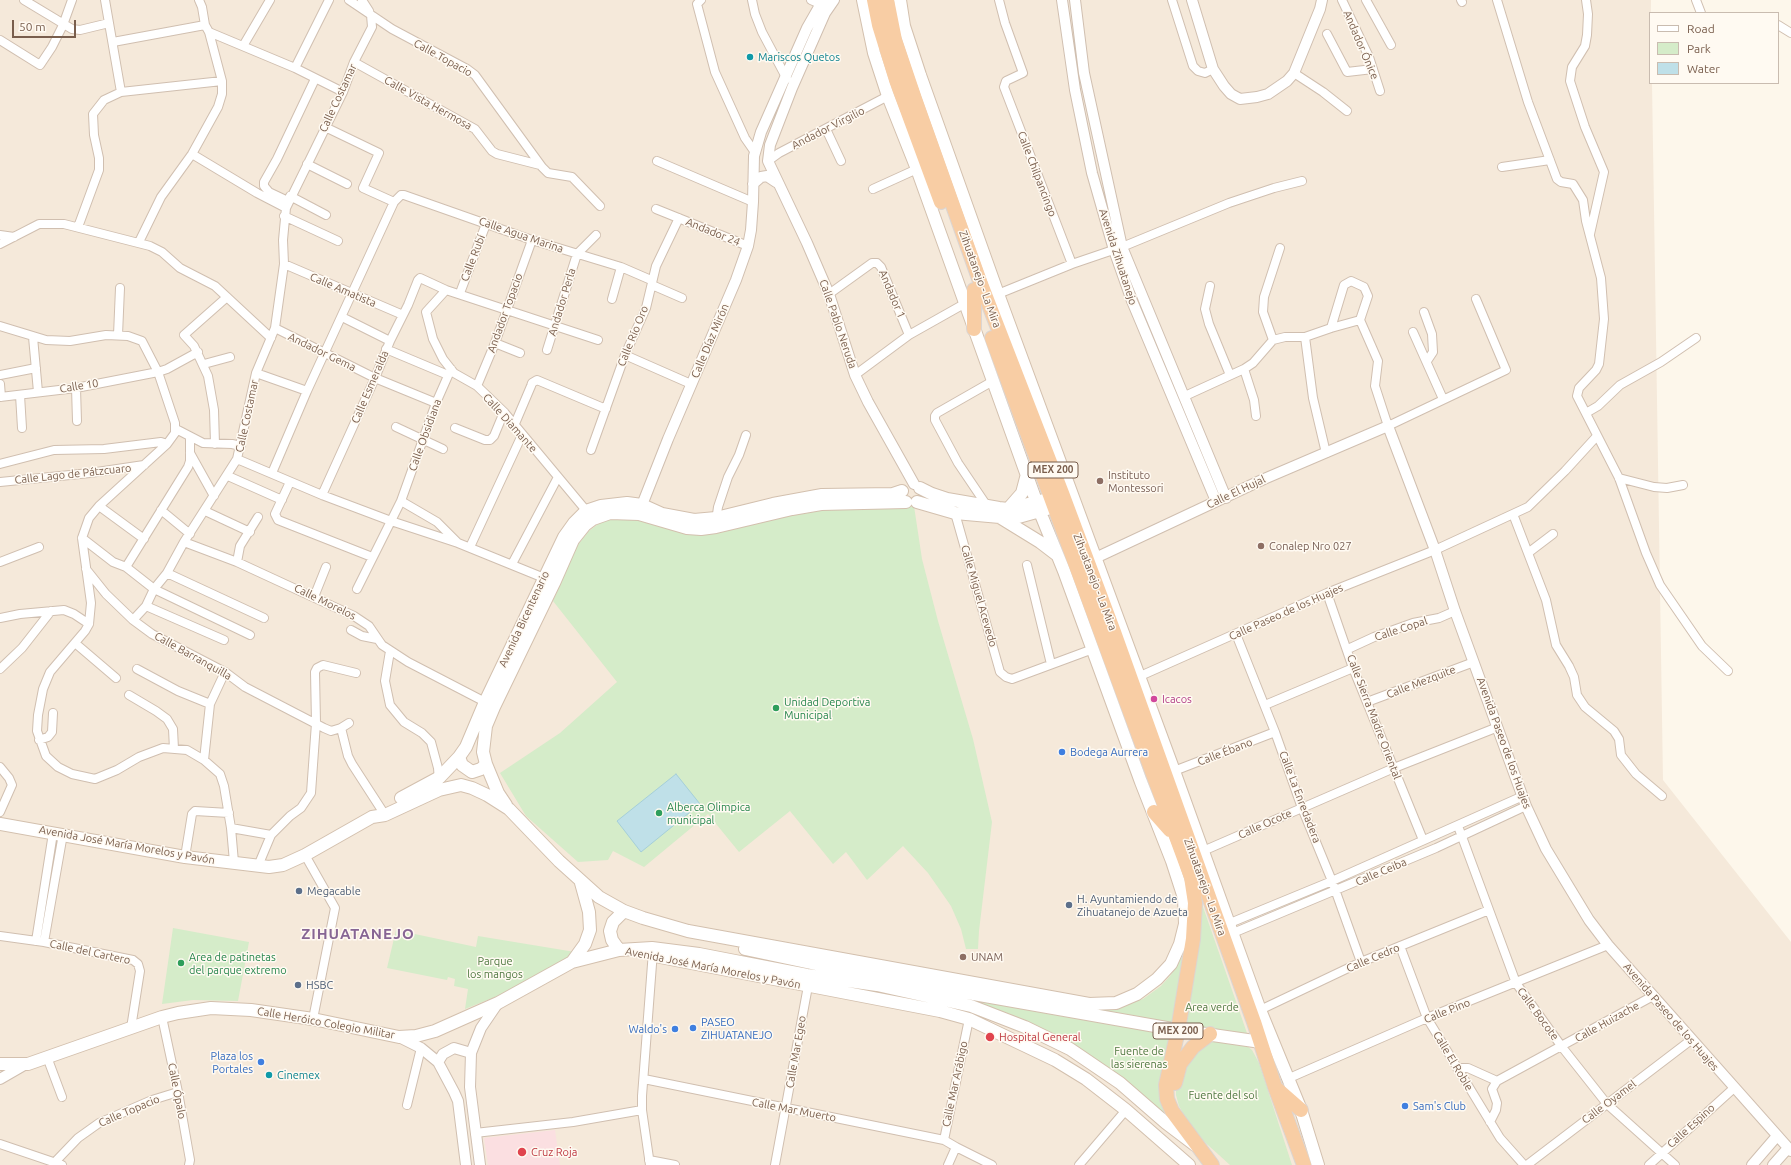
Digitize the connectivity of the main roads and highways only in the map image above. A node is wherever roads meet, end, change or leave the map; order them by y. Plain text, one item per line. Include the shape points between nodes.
1 (863, 0) edge
2 (874, 0) edge
3 (887, 0) edge
4 (900, 0) edge
5 (974, 290) junction
6 (974, 329) junction
7 (1027, 474) junction
8 (917, 486) junction
9 (908, 498) junction
10 (1056, 500) junction
11 (1004, 513) junction
12 (590, 515) junction
13 (716, 522) junction
14 (1058, 556) junction
15 (1081, 564) junction
16 (1117, 631) junction
17 (489, 704) junction
18 (466, 747) junction
19 (459, 758) junction
20 (484, 758) junction
21 (509, 809) junction
22 (383, 812) junction
23 (1154, 812) junction
24 (372, 817) joint
25 (0, 824) edge
26 (1175, 834) junction
27 (581, 883) junction
28 (624, 911) junction
29 (619, 950) junction
30 (653, 952) junction
31 (572, 962) junction
32 (877, 985) junction
33 (969, 987) junction
34 (876, 999) junction
35 (1257, 1009) junction
36 (1178, 1030) junction
37 (1210, 1034) junction
38 (1261, 1042) junction
39 (0, 1064) edge
40 (1275, 1087) junction
41 (1301, 1110) junction
42 (1172, 1111) junction
43 (1199, 1148) junction
44 (1302, 1163) edge
45 (1189, 1165) edge
46 (1212, 1165) edge
47 (1218, 1165) edge
48 (1318, 1165) edge

1 - 6 main road via 874,53 888,96
2 - 5 highway, Zihuatanejo - La Mira / MEX 200 via 896,80
3 - 10 highway, Zihuatanejo - La Mira / MEX 200 via 896,40 915,99
4 - 10 main road via 904,26 920,75 1042,412
5 - 6 highway
5 - 10 highway, Zihuatanejo - La Mira / MEX 200
6 - 7 main road
7 - 10 main road
7 - 11 main road via 1022,493
8 - 9 main road via 907,485
8 - 9 main road via 921,496
8 - 11 main road via 947,499 987,506
9 - 11 main road via 955,513
9 - 13 main road via 893,494 773,504
10 - 11 main road
10 - 14 main road
10 - 15 highway, Zihuatanejo - La Mira / MEX 200
11 - 14 main road
12 - 13 main road via 639,514 687,528 701,529
12 - 13 main road, Avenida Bicentenario via 600,506 642,505 682,519
12 - 17 main road, Avenida Bicentenario via 574,523 564,537 549,580
14 - 15 main road
15 - 16 highway, Zihuatanejo - La Mira / MEX 200
15 - 23 main road via 1093,649
15 - 26 highway, Zihuatanejo - La Mira / MEX 200
16 - 35 highway, Zihuatanejo - La Mira / MEX 200
16 - 35 main road via 1138,677 1174,771 1232,928
17 - 18 main road, Avenida Bicentenario
17 - 20 main road, Avenida Bicentenario
18 - 19 main road, Avenida Bicentenario
18 - 20 main road via 476,747
19 - 20 main road via 462,765 472,772 481,769
19 - 22 main road, Avenida Bicentenario via 440,777
20 - 21 main road, Avenida Bicentenario via 498,793
21 - 22 main road via 461,785 439,790
21 - 27 main road
22 - 24 main road, Avenida Bicentenario
23 - 26 highway
23 - 33 main road via 1184,898 1185,924 1171,964 1157,979 1137,994 1116,1003 1089,1004
24 - 25 main road, Avenida José María Morelos y Pavón via 305,856 283,865 258,866 185,857
26 - 36 highway, Zihuatanejo - La Mira / MEX 200 via 1190,877 1195,903 1193,939
27 - 28 main road
27 - 31 main road via 590,912 590,930 585,944
28 - 29 main road via 612,922 610,931 612,940
28 - 33 main road via 688,931
29 - 30 main road, Avenida José María Morelos y Pavón
29 - 31 main road, Calle Heróico Colegio Militar
30 - 32 main road, Avenida José María Morelos y Pavón via 699,954
30 - 34 main road, Avenida José María Morelos y Pavón
31 - 39 main road, Calle Heróico Colegio Militar via 498,1003 435,1032 416,1036 399,1037 313,1019 251,1010 211,1008 162,1017 28,1064
32 - 34 main road
32 - 43 main road, Avenida José María Morelos y Pavón via 971,1006 1025,1027 1070,1049 1120,1083
33 - 36 main road via 1072,1011
34 - 45 main road, Avenida José María Morelos y Pavón via 940,1010 969,1019 1055,1060 1086,1079 1126,1110
35 - 38 highway, Zihuatanejo - La Mira / MEX 200
35 - 41 main road
36 - 37 main road
36 - 42 highway, Zihuatanejo - La Mira / MEX 200 via 1166,1085 1167,1099
37 - 38 main road
37 - 42 highway via 1193,1047 1180,1064 1174,1084
38 - 40 highway, Zihuatanejo - La Mira / MEX 200
40 - 41 highway
40 - 44 highway, Zihuatanejo - La Mira / MEX 200
41 - 48 main road
42 - 43 highway, Zihuatanejo - La Mira / MEX 200
43 - 46 highway, Zihuatanejo - La Mira / MEX 200
43 - 47 highway

